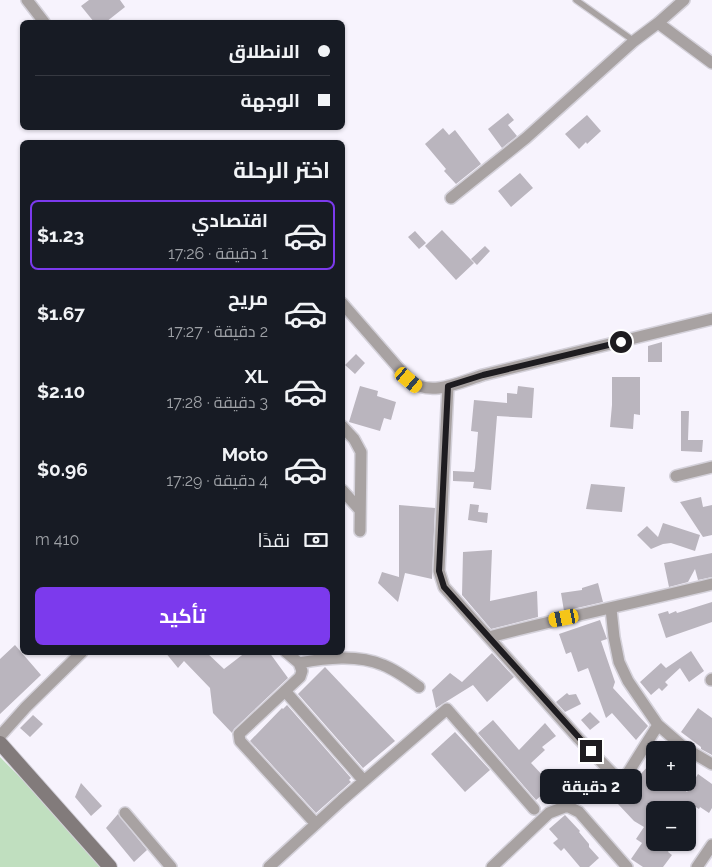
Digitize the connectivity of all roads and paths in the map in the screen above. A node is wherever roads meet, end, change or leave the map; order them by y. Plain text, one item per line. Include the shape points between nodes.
1 (27, 0) edge
2 (576, 0) edge
3 (684, 0) edge
4 (42, 20) edge
5 (658, 23) junction
6 (634, 41) junction
7 (712, 63) edge
8 (451, 198) dead end
9 (345, 307) edge
10 (712, 319) edge
11 (448, 386) junction
12 (345, 430) edge
13 (712, 467) edge
14 (676, 476) dead end
15 (345, 493) edge
16 (360, 510) junction
17 (360, 531) dead end
18 (712, 584) edge
19 (611, 609) junction
20 (489, 637) junction
21 (79, 655) edge
22 (290, 655) edge
23 (299, 663) junction
24 (419, 687) dead end
25 (285, 691) junction
26 (658, 726) junction
27 (0, 736) edge
28 (676, 741) edge
29 (0, 743) edge
30 (696, 755) edge
31 (712, 764) edge
32 (364, 781) junction
33 (534, 809) dead end
34 (125, 813) dead end
35 (316, 824) junction
36 (712, 845) edge
37 (110, 867) edge
38 (171, 867) edge
39 (269, 867) edge
40 (492, 867) edge
41 (627, 867) edge
42 (697, 867) edge

1 - 4 street
2 - 6 lane
3 - 5 street
5 - 6 street
5 - 7 street
6 - 8 street via 526,138
9 - 11 street via 417,387
10 - 11 street
11 - 20 street via 439,571 444,587
12 - 16 street via 361,452
13 - 14 street
15 - 16 street
16 - 17 street
18 - 19 street
19 - 20 street
19 - 26 street via 619,662
20 - 26 street via 617,778 626,776
21 - 27 street
22 - 23 street
23 - 24 street via 329,658 368,660 395,670
23 - 25 street via 300,677
25 - 32 street
25 - 35 street via 239,737
26 - 28 street
29 - 37 main road
30 - 31 street
32 - 33 street via 447,709
32 - 35 street
34 - 38 street
35 - 39 street
36 - 42 street
40 - 41 street via 549,813 567,806 578,812

